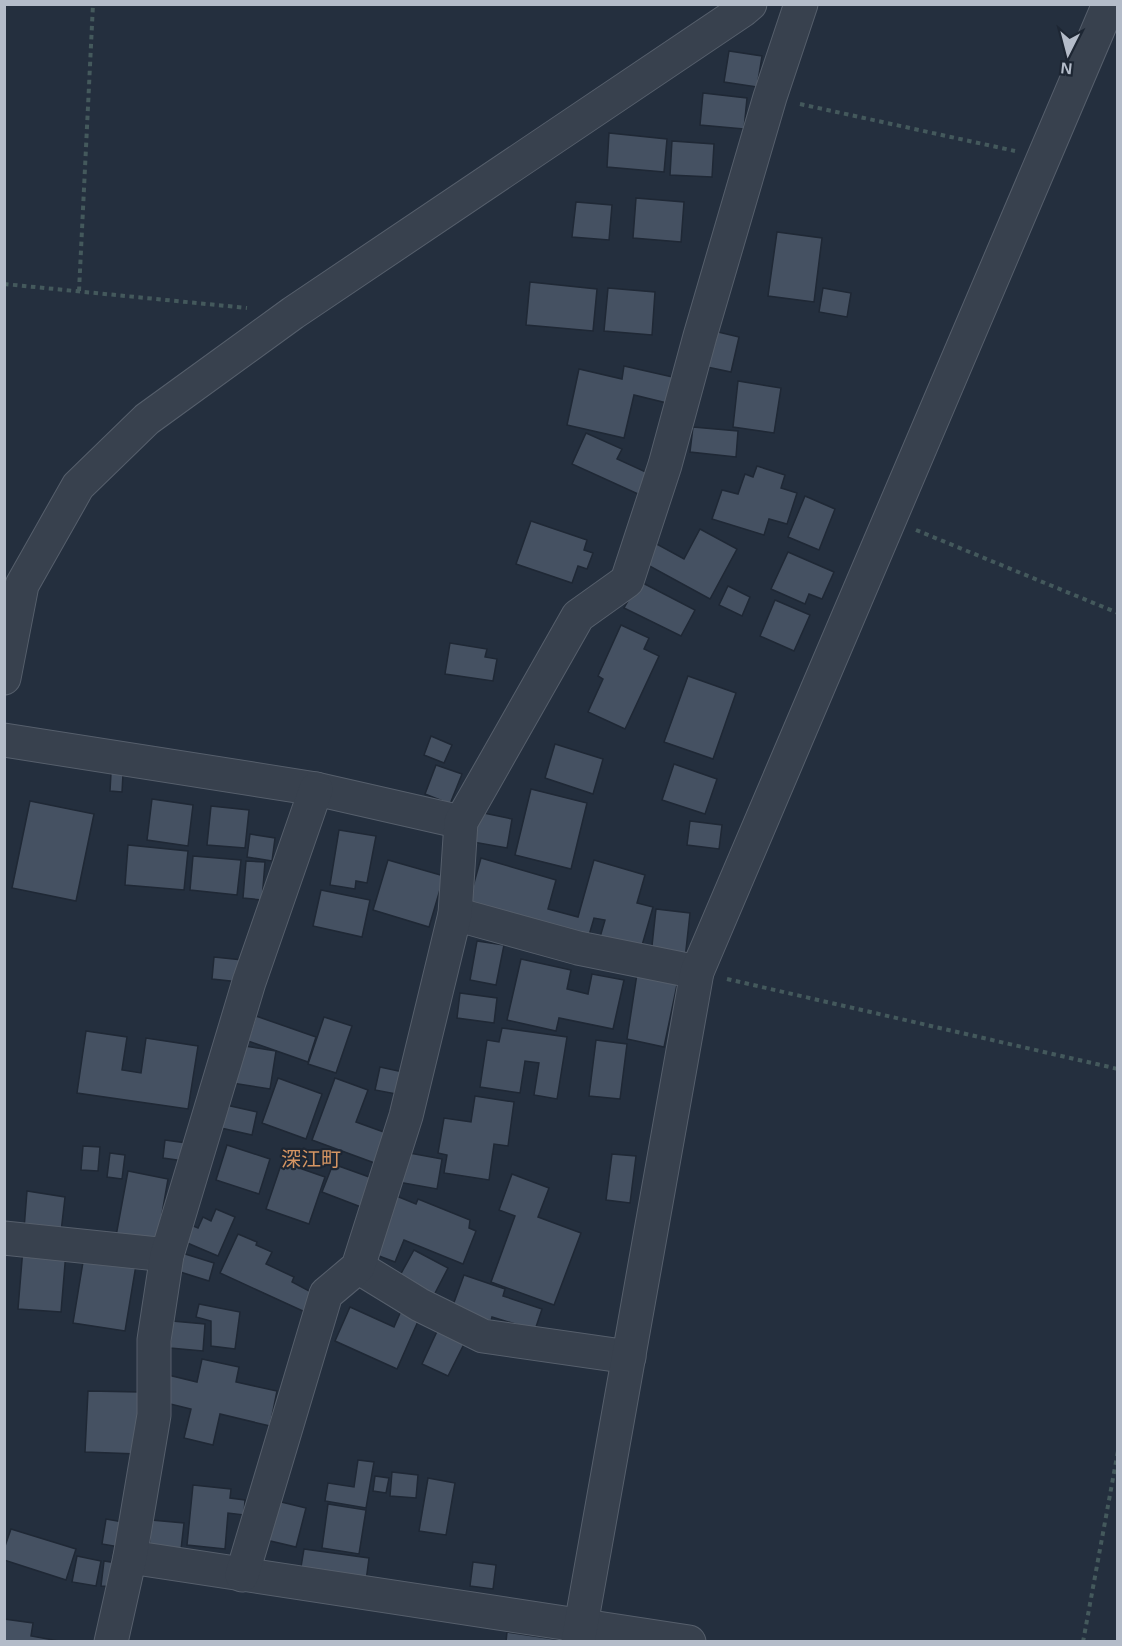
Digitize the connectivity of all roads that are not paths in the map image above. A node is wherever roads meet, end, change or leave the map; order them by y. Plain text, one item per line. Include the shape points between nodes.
1 (750, 4) edge
2 (801, 4) edge
3 (1109, 4) edge
4 (4, 678) edge
5 (4, 740) edge
6 (316, 789) junction
7 (461, 822) junction
8 (455, 914) junction
9 (697, 972) junction
10 (4, 1238) edge
11 (167, 1255) junction
12 (358, 1267) junction
13 (629, 1357) junction
14 (130, 1557) junction
15 (242, 1575) junction
16 (579, 1633) edge
17 (111, 1641) edge
18 (689, 1641) edge

1 - 4 street via 293,313 147,419 78,486 22,585
2 - 7 street via 627,581 578,616
3 - 9 street
5 - 6 street
6 - 7 street
6 - 11 street via 249,982
7 - 8 street
8 - 9 street via 578,948
8 - 12 street via 406,1116
9 - 13 street
10 - 11 street
11 - 14 street via 154,1340 154,1415
12 - 13 street via 420,1305 483,1336
12 - 15 street via 326,1294
13 - 16 street
14 - 15 street
14 - 17 street
15 - 16 street
16 - 18 street

